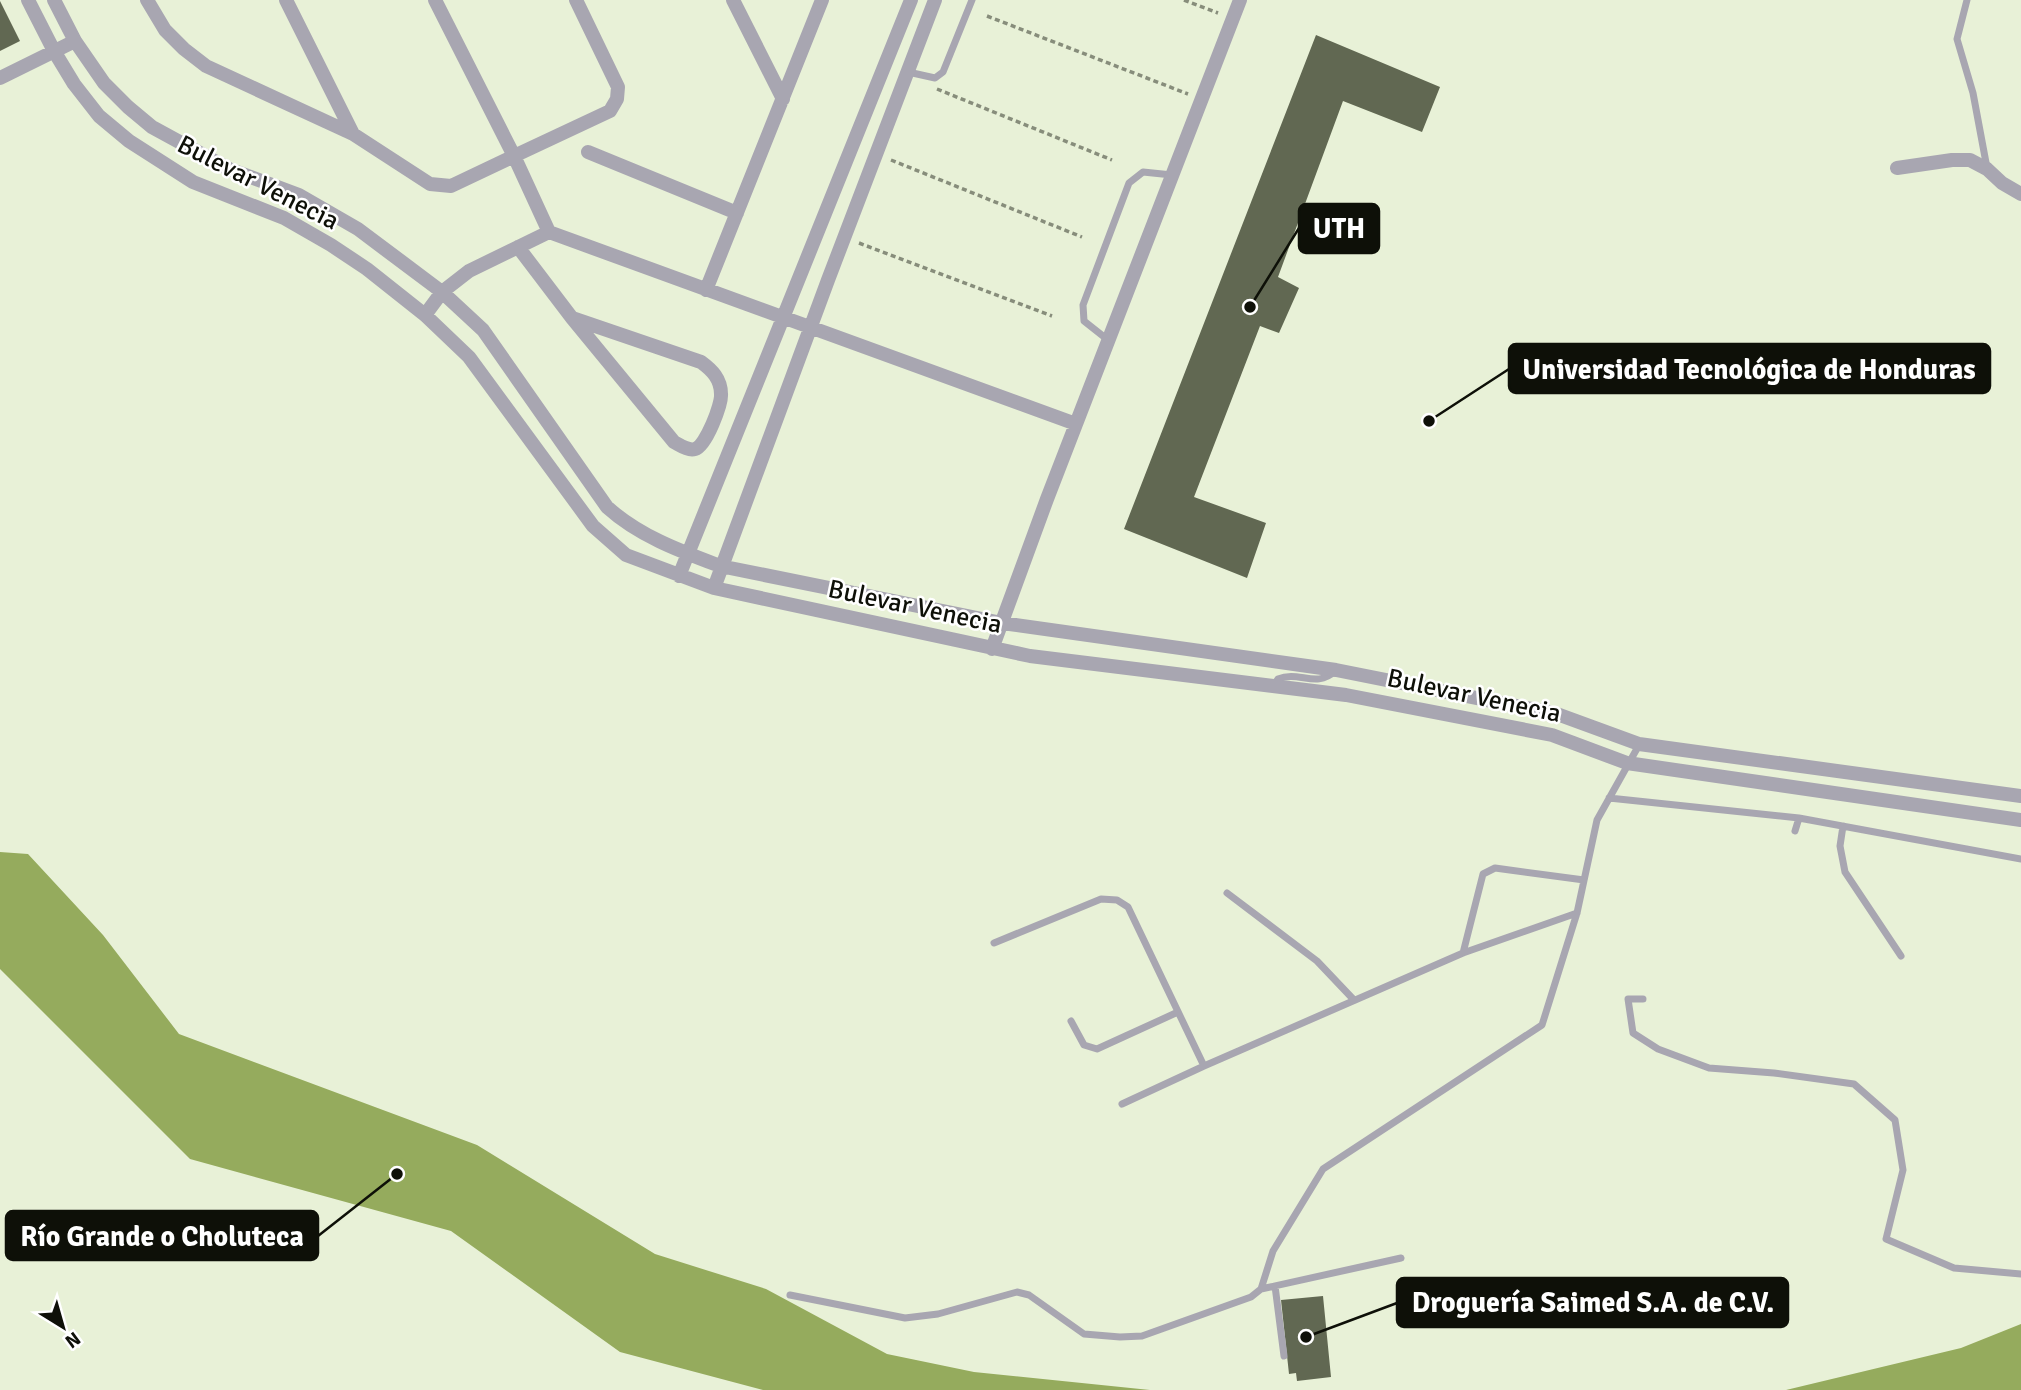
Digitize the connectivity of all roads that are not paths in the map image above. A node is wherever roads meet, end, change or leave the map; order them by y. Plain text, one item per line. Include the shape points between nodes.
1 (28, 0) edge
2 (54, 0) edge
3 (147, 0) edge
4 (286, 0) edge
5 (435, 0) edge
6 (576, 0) edge
7 (733, 0) edge
8 (822, 0) edge
9 (911, 0) edge
10 (935, 0) edge
11 (972, 0) edge
12 (1240, 0) edge
13 (1967, 0) edge
14 (75, 41) junction
15 (54, 51) junction
16 (908, 71) junction
17 (0, 78) edge
18 (783, 99) junction
19 (353, 134) junction
20 (587, 152) dead end
21 (514, 156) junction
22 (1897, 168) dead end
23 (1987, 169) junction
24 (1172, 175) junction
25 (2021, 194) edge
26 (737, 213) junction
27 (548, 232) junction
28 (518, 247) junction
29 (706, 290) junction
30 (442, 292) junction
31 (425, 315) junction
32 (572, 318) junction
33 (781, 318) junction
34 (810, 327) junction
35 (1108, 341) junction
36 (1076, 425) junction
37 (688, 554) junction
38 (720, 566) junction
39 (679, 576) junction
40 (714, 588) junction
41 (1002, 623) junction
42 (992, 649) junction
43 (1336, 670) junction
44 (1274, 685) junction
45 (1639, 744) junction
46 (1627, 763) junction
47 (2021, 796) edge
48 (1609, 797) junction
49 (1799, 818) junction
50 (2021, 820) edge
51 (1843, 826) junction
52 (1795, 831) dead end
53 (2021, 859) edge
54 (1584, 880) junction
55 (1227, 893) dead end
56 (1577, 913) junction
57 (994, 943) dead end
58 (1463, 953) junction
59 (1901, 956) dead end
60 (1643, 999) dead end
61 (1354, 1000) junction
62 (1178, 1012) junction
63 (1071, 1021) dead end
64 (1204, 1066) junction
65 (1122, 1104) dead end
66 (1401, 1258) dead end
67 (2021, 1274) edge
68 (1275, 1286) junction
69 (1261, 1289) junction
70 (790, 1295) dead end
71 (1284, 1356) dead end

1 - 15 street, Bulevar Venecia
2 - 14 street, Bulevar Venecia
3 - 19 street via 165,30 206,66
4 - 19 street
5 - 21 street
6 - 21 street via 618,87 617,99 610,111
7 - 18 street
8 - 18 street
9 - 33 street
10 - 16 street
11 - 16 lane via 943,72 934,78
12 - 24 street
13 - 23 lane via 1957,39
14 - 15 street
14 - 30 street, Bulevar Venecia via 104,83 152,127 229,169 299,195 384,246
15 - 17 street
15 - 31 street, Bulevar Venecia via 99,116 129,141 193,182 284,218 331,245
16 - 34 street
18 - 26 street
19 - 21 street via 441,187
20 - 26 street
21 - 27 street
22 - 23 street via 1970,160
23 - 25 street
24 - 35 street
24 - 35 lane via 1143,172 1129,183 1098,262 1083,305 1084,321
26 - 29 street
27 - 28 street
27 - 29 street
28 - 30 street via 469,271
28 - 32 street
29 - 33 street
30 - 31 street
30 - 37 street, Bulevar Venecia via 483,330 607,507 639,531
31 - 39 street, Bulevar Venecia via 470,357 593,526 626,555
32 - 32 street via 713,370 722,397 704,443 695,449 674,442
33 - 34 street
33 - 37 street
34 - 36 street
34 - 38 street
35 - 36 street
36 - 41 street
37 - 38 street, Bulevar Venecia
37 - 39 street
38 - 40 street
38 - 41 street, Bulevar Venecia
39 - 40 street, Bulevar Venecia
40 - 42 street, Bulevar Venecia
41 - 42 street
41 - 43 street, Bulevar Venecia
42 - 44 street, Bulevar Venecia
43 - 44 lane via 1319,680 1286,675
43 - 45 street, Bulevar Venecia via 1558,714
44 - 46 street, Bulevar Venecia via 1552,735
45 - 46 lane
45 - 47 street, Bulevar Venecia
46 - 48 lane
46 - 50 street, Bulevar Venecia
48 - 49 lane
48 - 54 lane via 1597,820
49 - 51 lane
49 - 52 lane
51 - 53 lane
51 - 59 lane via 1840,846 1845,872
54 - 56 lane
54 - 58 lane via 1495,868 1483,874
55 - 61 lane via 1317,961
56 - 58 lane
56 - 69 lane via 1542,1025 1323,1169 1273,1251
57 - 62 lane via 1101,898 1117,900 1128,907
58 - 61 lane
60 - 67 lane via 1628,999 1633,1033 1658,1049 1709,1068 1854,1084 1895,1120 1903,1170 1886,1239 1954,1268
61 - 64 lane
62 - 63 lane via 1097,1049 1084,1045
62 - 64 lane
64 - 65 lane
66 - 68 lane
68 - 69 lane
68 - 71 lane
69 - 70 lane via 1251,1297 1142,1336 1120,1337 1084,1334 1017,1292 938,1314 905,1318

